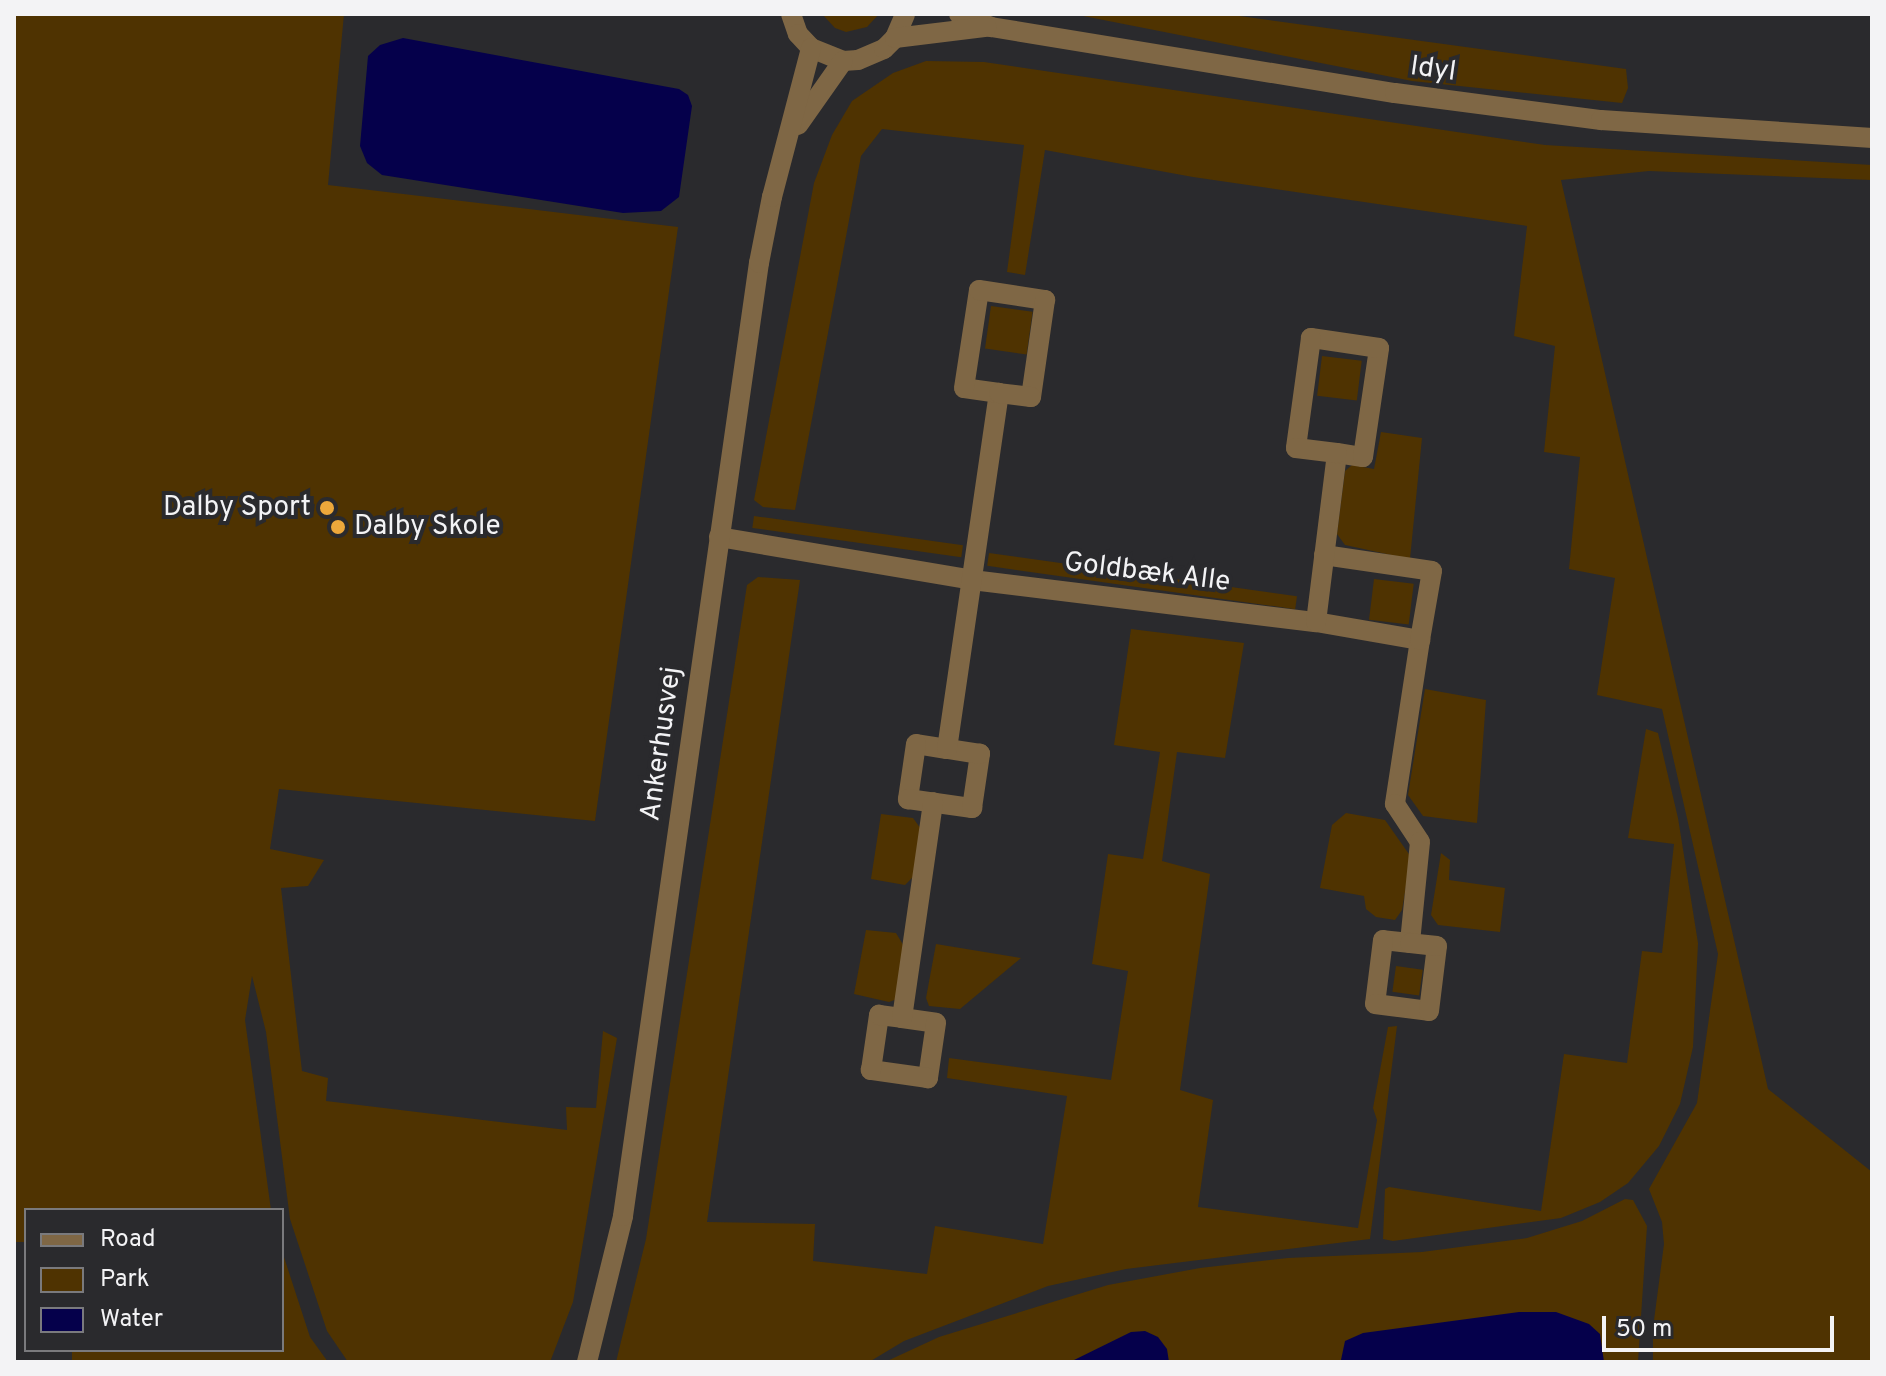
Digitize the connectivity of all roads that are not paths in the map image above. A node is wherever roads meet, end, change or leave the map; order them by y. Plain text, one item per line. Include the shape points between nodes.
1 (905, 14) edge
2 (959, 14) edge
3 (789, 15) edge
4 (991, 27) junction
5 (895, 38) junction
6 (811, 48) junction
7 (843, 61) junction
8 (791, 135) junction
9 (1872, 138) edge
10 (999, 393) junction
11 (1337, 453) junction
12 (719, 537) junction
13 (1324, 555) junction
14 (972, 580) junction
15 (1316, 622) junction
16 (1420, 640) junction
17 (947, 749) junction
18 (933, 802) junction
19 (1410, 943) dead end
20 (902, 1018) dead end
21 (587, 1362) edge

1 - 5 street
2 - 4 street, Idyl
3 - 6 street
4 - 5 street, Idyl
4 - 9 street, Idyl via 1554,114
5 - 7 street via 872,56
6 - 7 street
6 - 8 street, Ankerhusvej
7 - 8 street, Ankerhusvej
8 - 12 street, Ankerhusvej via 759,263
10 - 10 street via 964,388 979,290 1045,300 1031,397
10 - 14 street
11 - 11 street via 1363,457 1379,348 1311,338 1296,448
11 - 13 street
12 - 14 street, Goldbæk Alle
12 - 21 street, Ankerhusvej via 623,1216
13 - 15 street
13 - 16 street via 1432,571
14 - 15 street, Goldbæk Alle
14 - 17 street
15 - 16 street, Goldbæk Alle
16 - 19 street via 1395,804 1420,842
17 - 18 street via 916,744 908,799
17 - 18 street via 980,754 972,808
18 - 20 street

